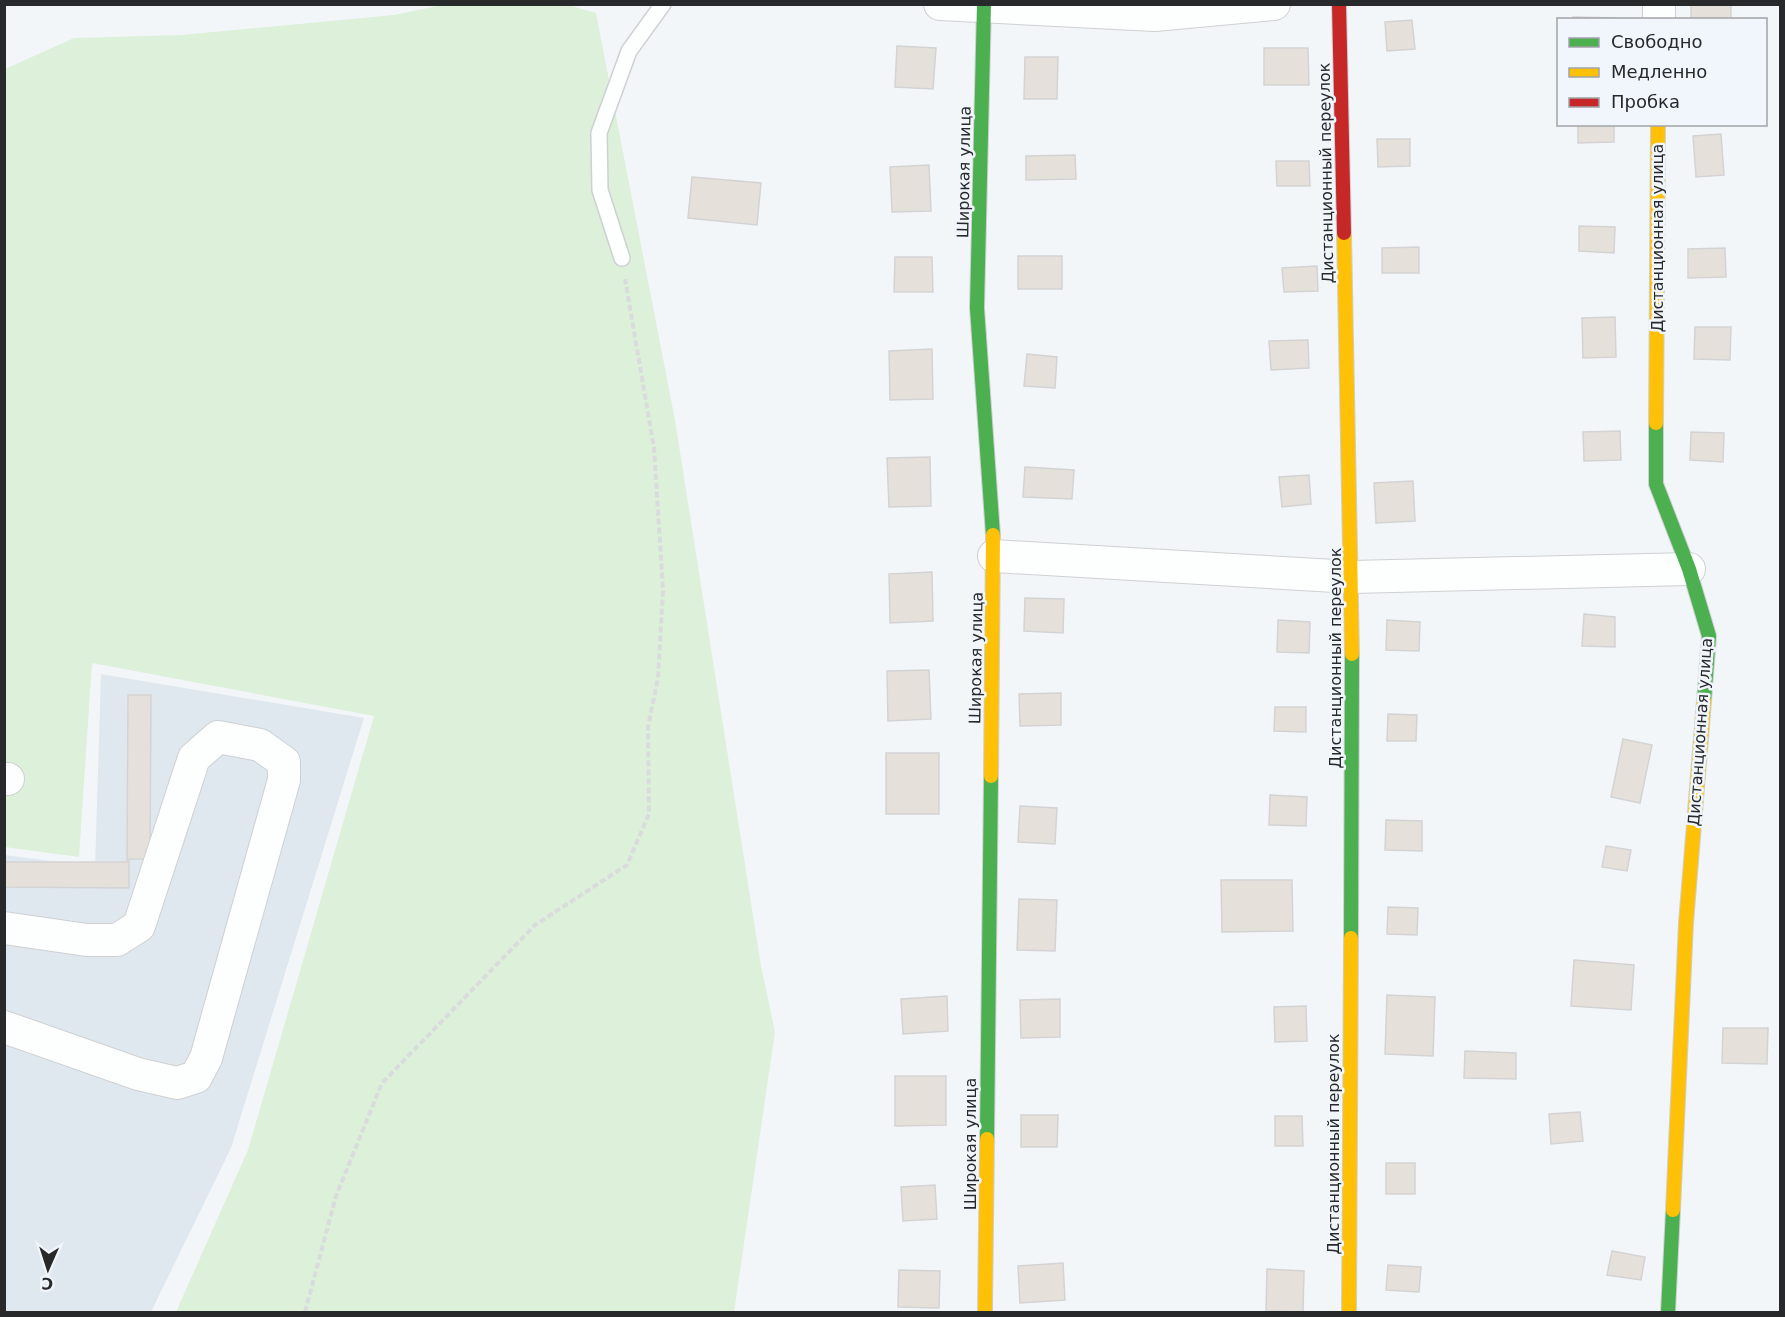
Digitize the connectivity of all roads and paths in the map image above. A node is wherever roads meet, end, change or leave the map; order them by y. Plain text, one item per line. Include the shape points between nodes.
1 (663, 4) edge
2 (940, 4) edge
3 (1274, 4) edge
4 (1339, 4) edge
5 (984, 6) edge
6 (1658, 126) edge
7 (622, 258) joint
8 (994, 556) junction
9 (1689, 569) junction
10 (1352, 577) junction
11 (4, 928) edge
12 (4, 1028) edge
13 (305, 1312) edge
14 (985, 1312) edge
15 (1349, 1312) edge
16 (1668, 1312) edge

1 - 7 lane via 628,51 599,133 600,190
2 - 5 street
3 - 5 street via 1155,15
4 - 10 street, Дистанционный переулок
5 - 8 street, Широкая улица via 977,308
6 - 9 street, Дистанционная улица via 1656,484
7 - 13 path via 654,448 663,590 658,678 648,727 649,814 627,865 536,925 382,1083 336,1196
8 - 10 street
8 - 14 street, Широкая улица
9 - 10 street
9 - 16 street, Дистанционная улица via 1709,636 1686,923
10 - 15 street, Дистанционный переулок
11 - 12 street via 87,940 117,940 139,927 194,758 218,736 260,745 284,762 281,792 206,1058 196,1077 177,1083 138,1074

